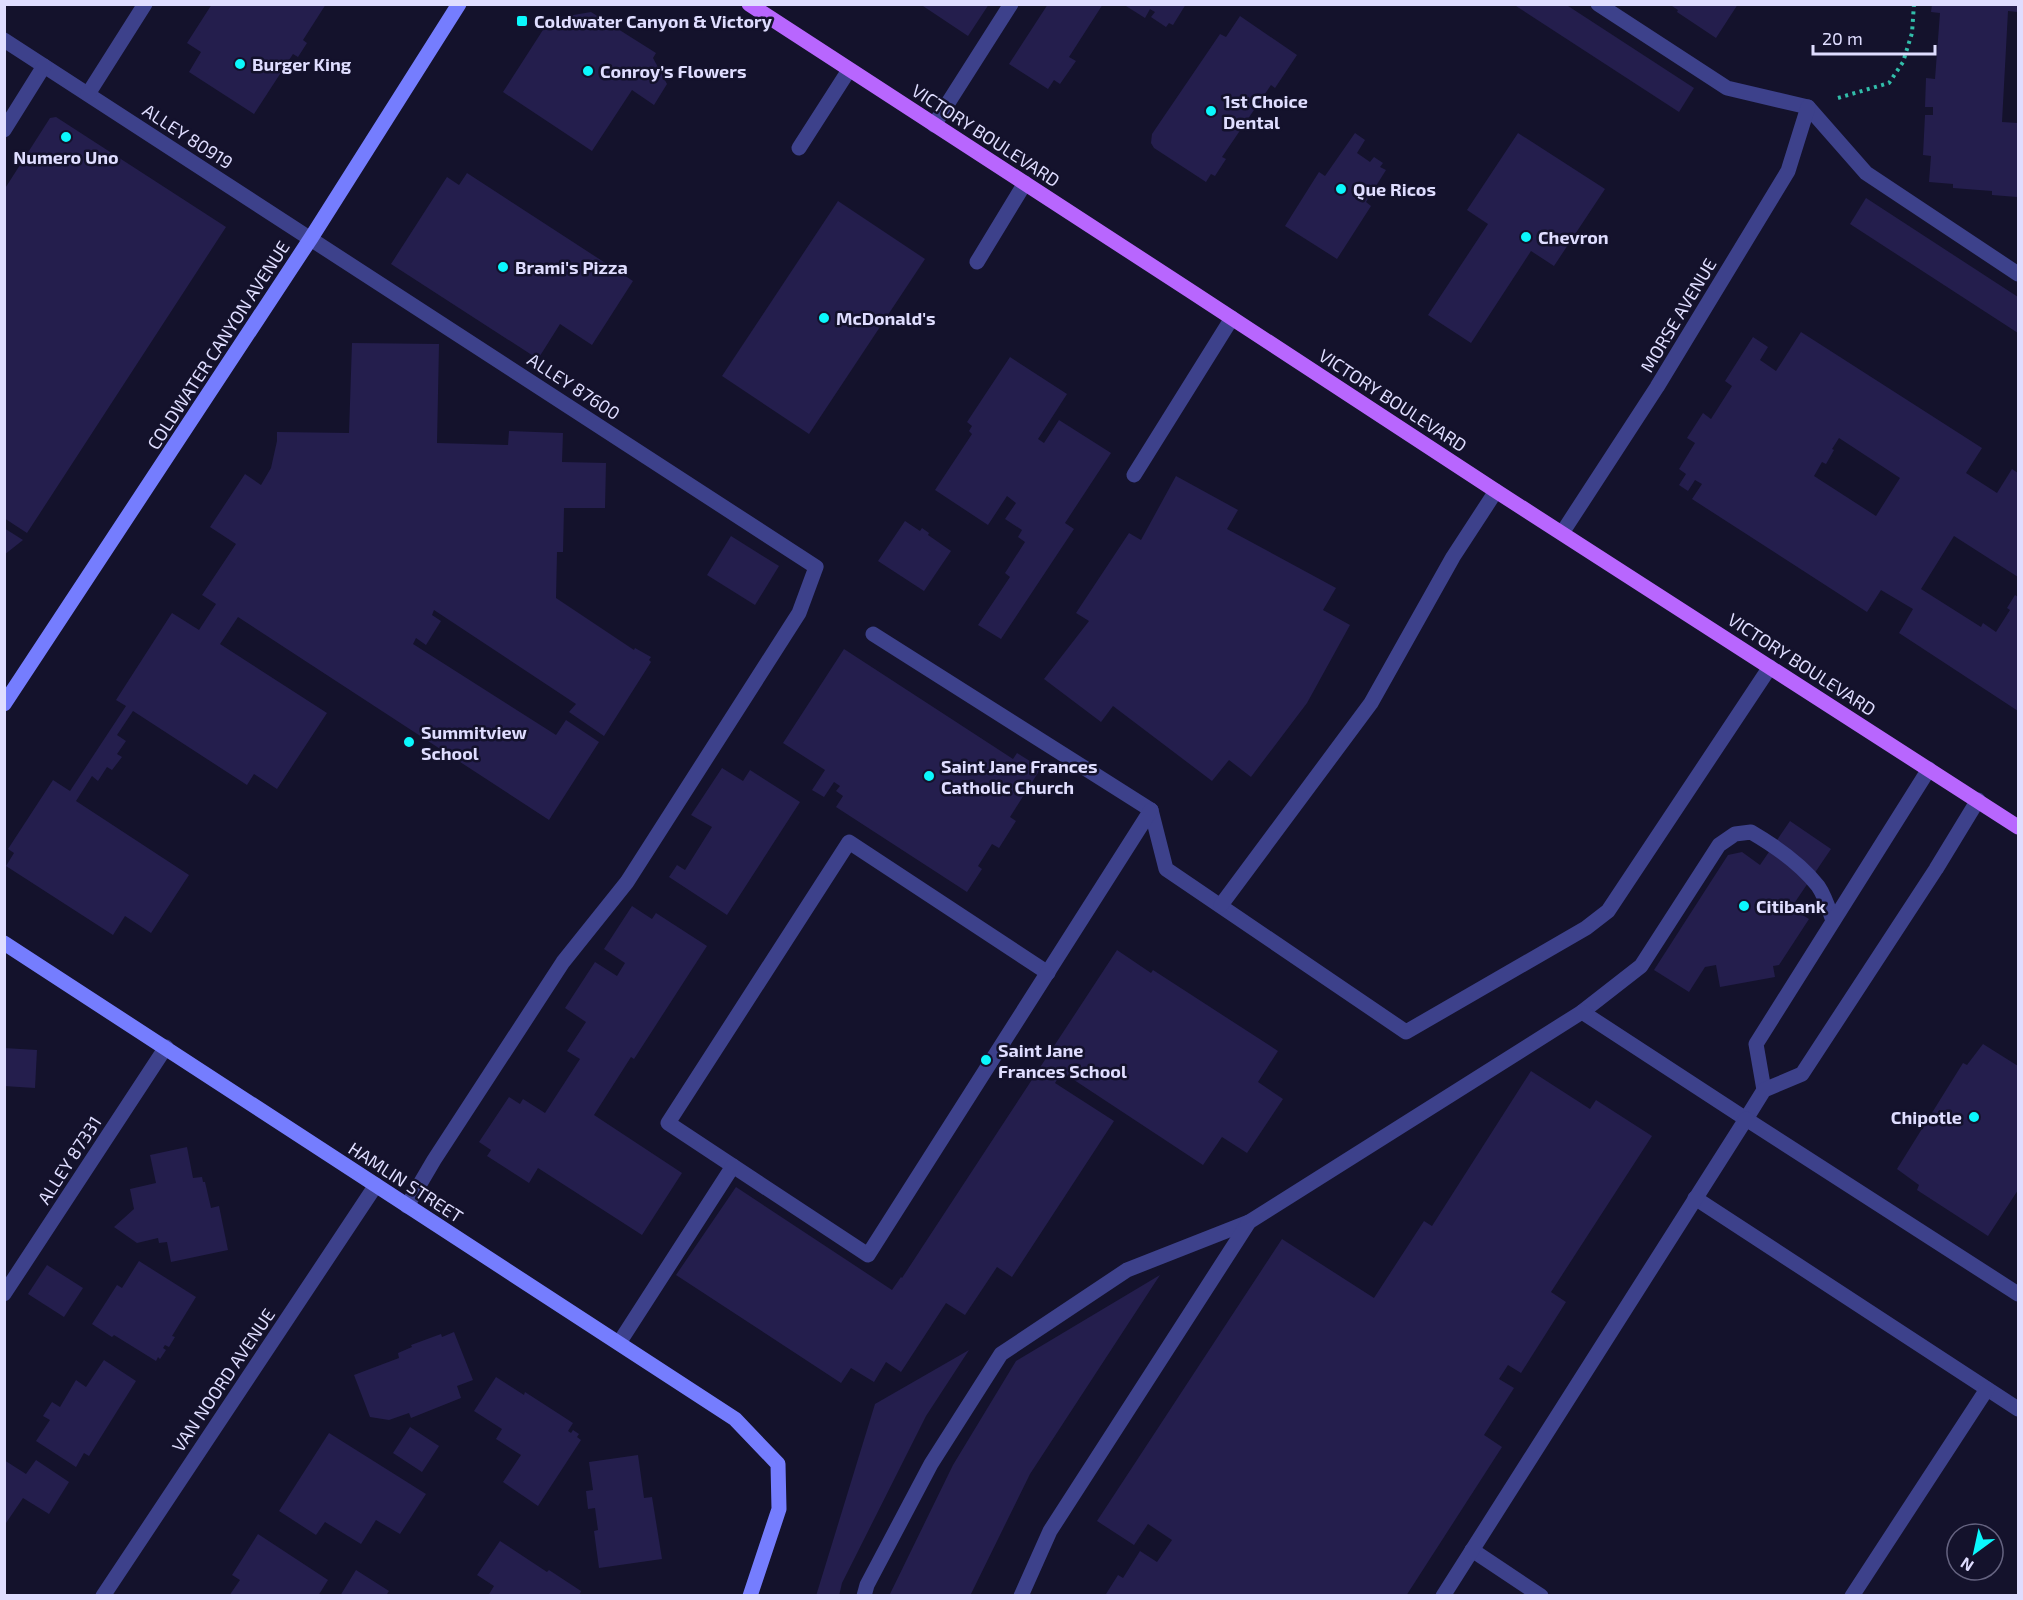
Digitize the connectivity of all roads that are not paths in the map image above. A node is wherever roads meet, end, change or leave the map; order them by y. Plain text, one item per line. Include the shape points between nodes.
1 (145, 4) edge
2 (459, 4) edge
3 (749, 4) edge
4 (1011, 4) edge
5 (1598, 4) edge
6 (4, 40) edge
7 (44, 66) junction
8 (849, 70) junction
9 (88, 94) junction
10 (1808, 107) junction
11 (934, 125) junction
12 (4, 130) edge
13 (799, 148) dead end
14 (1025, 183) junction
15 (311, 238) junction
16 (977, 262) dead end
17 (2019, 274) edge
18 (1232, 318) junction
19 (1134, 475) dead end
20 (1496, 491) junction
21 (1562, 532) junction
22 (873, 634) dead end
23 (1770, 667) junction
24 (4, 704) edge
25 (1929, 769) junction
26 (1978, 800) junction
27 (1151, 810) junction
28 (2019, 827) edge
29 (1221, 904) junction
30 (1833, 921) junction
31 (4, 943) edge
32 (1048, 973) junction
33 (1582, 1012) junction
34 (166, 1047) junction
35 (1764, 1090) junction
36 (1746, 1119) junction
37 (733, 1166) junction
38 (376, 1185) junction
39 (1695, 1198) junction
40 (407, 1206) junction
41 (1249, 1222) junction
42 (4, 1294) edge
43 (2019, 1294) edge
44 (619, 1343) junction
45 (1987, 1389) junction
46 (2019, 1409) edge
47 (1472, 1550) junction
48 (103, 1596) edge
49 (750, 1596) edge
50 (864, 1596) edge
51 (1021, 1596) edge
52 (1443, 1596) edge
53 (1541, 1596) edge
54 (1852, 1596) edge

1 - 9 street
2 - 15 street, COLDWATER CANYON AVENUE
3 - 8 main road, VICTORY BOULEVARD
4 - 11 street
5 - 10 street via 1726,88
6 - 7 street, ALLEY 80919
7 - 9 street, ALLEY 80919
7 - 12 street
8 - 11 main road, VICTORY BOULEVARD
8 - 13 street
9 - 15 street, ALLEY 80919
10 - 17 street via 1866,173
10 - 21 street, MORSE AVENUE via 1788,171 1657,387
11 - 14 main road, VICTORY BOULEVARD
14 - 16 street
14 - 18 main road, VICTORY BOULEVARD
15 - 24 street, COLDWATER CANYON AVENUE
15 - 40 street, ALLEY 87600 via 816,567 799,613 627,882 563,962
18 - 19 street
18 - 20 main road, VICTORY BOULEVARD
20 - 21 main road, VICTORY BOULEVARD
20 - 29 street via 1453,557 1371,703
21 - 23 main road, VICTORY BOULEVARD
22 - 27 street
23 - 25 main road, VICTORY BOULEVARD
23 - 29 street via 1608,911 1406,1032
25 - 26 main road, VICTORY BOULEVARD
25 - 30 street
26 - 28 main road, VICTORY BOULEVARD
26 - 35 street via 1802,1074
27 - 29 street via 1166,868
27 - 32 street
30 - 33 street via 1818,886 1793,860 1751,832 1735,834 1719,845 1641,966
30 - 35 street via 1756,1044
31 - 34 street, HAMLIN STREET
32 - 37 street via 868,1255
32 - 37 street via 849,842 668,1124
33 - 36 street
33 - 41 street
34 - 38 street, HAMLIN STREET
34 - 42 street, ALLEY 87331
35 - 36 street
36 - 39 street
36 - 43 street
37 - 44 street
38 - 40 street, HAMLIN STREET
38 - 48 street, VAN NOORD AVENUE
39 - 45 street
39 - 47 street
40 - 44 street, HAMLIN STREET
41 - 50 street via 1127,1270 1001,1354 931,1464
41 - 51 street via 1050,1531
44 - 49 street, HAMLIN STREET via 735,1419 778,1464 778,1509
45 - 46 street
45 - 54 street
47 - 52 street
47 - 53 street

